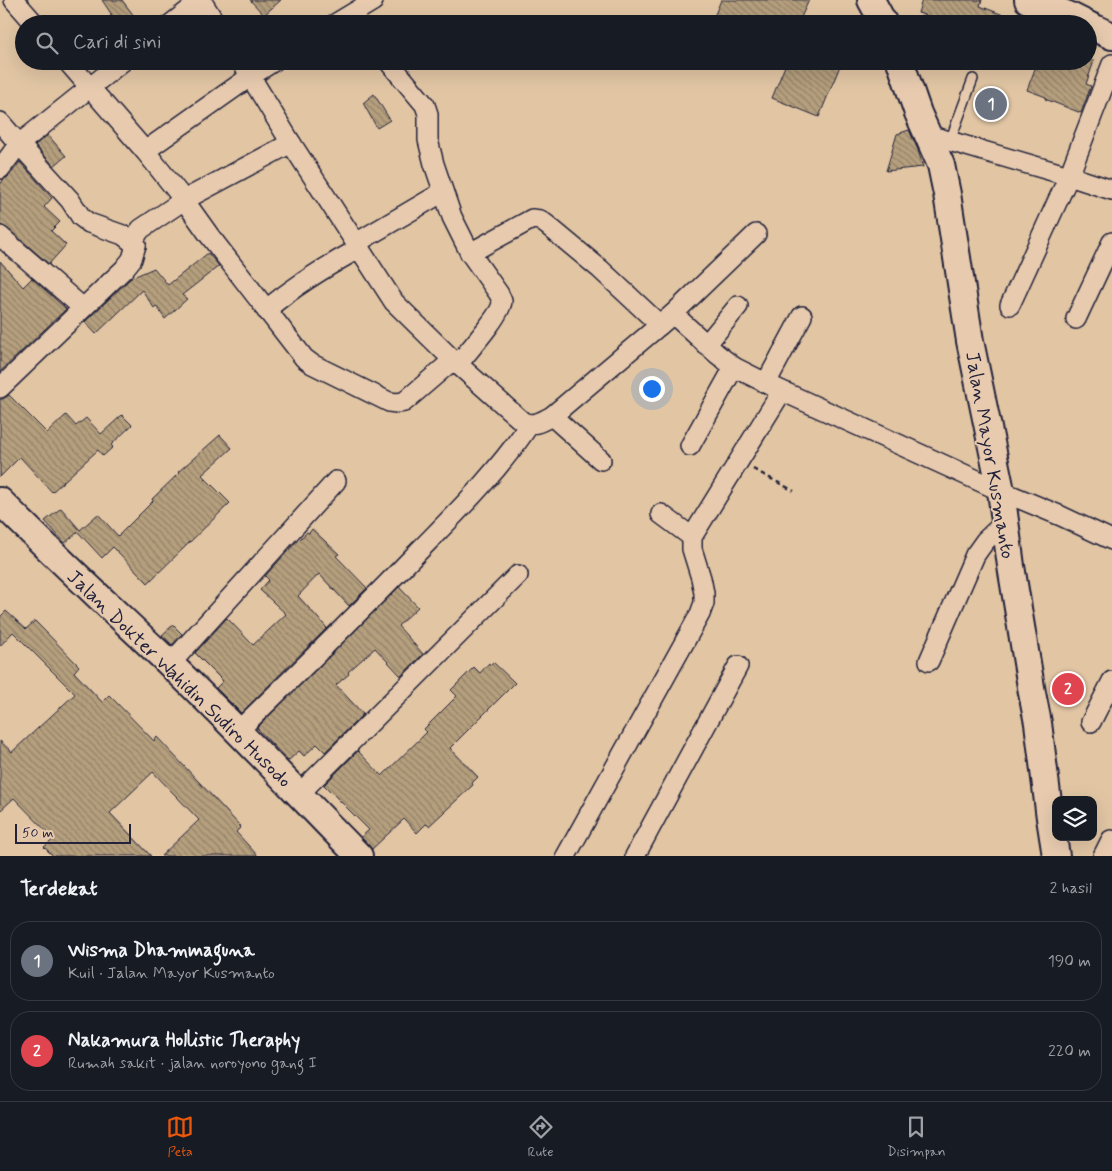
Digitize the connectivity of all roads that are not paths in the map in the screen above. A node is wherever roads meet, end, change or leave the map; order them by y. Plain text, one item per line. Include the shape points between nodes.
1 (14, 0) edge
2 (201, 0) edge
3 (871, 0) edge
4 (1028, 0) edge
5 (373, 1) edge
6 (27, 15) edge
7 (182, 15) edge
8 (210, 15) edge
9 (354, 15) edge
10 (879, 15) edge
11 (1076, 15) edge
12 (1097, 27) edge
13 (1112, 36) edge
14 (1112, 64) edge
15 (75, 70) edge
16 (111, 70) edge
17 (245, 70) edge
18 (247, 70) edge
19 (396, 70) edge
20 (903, 70) edge
21 (973, 79) dead end
22 (89, 87) junction
23 (0, 122) edge
24 (939, 140) junction
25 (290, 143) junction
26 (20, 144) junction
27 (145, 151) junction
28 (0, 169) edge
29 (1069, 176) junction
30 (1112, 190) edge
31 (442, 192) junction
32 (184, 200) junction
33 (756, 234) dead end
34 (0, 236) edge
35 (1112, 242) edge
36 (136, 245) junction
37 (358, 246) junction
38 (470, 253) junction
39 (1010, 305) dead end
40 (738, 306) dead end
41 (83, 308) junction
42 (266, 310) junction
43 (802, 316) dead end
44 (667, 319) junction
45 (1076, 319) dead end
46 (706, 345) junction
47 (456, 362) junction
48 (734, 366) junction
49 (774, 387) junction
50 (0, 388) edge
51 (552, 416) junction
52 (530, 425) junction
53 (690, 446) dead end
54 (601, 460) dead end
55 (336, 481) dead end
56 (1001, 491) junction
57 (0, 501) edge
58 (661, 514) dead end
59 (1005, 522) junction
60 (692, 537) junction
61 (1112, 540) edge
62 (518, 575) dead end
63 (929, 662) dead end
64 (170, 664) junction
65 (738, 666) dead end
66 (1112, 680) edge
67 (1091, 722) dead end
68 (238, 732) junction
69 (298, 795) junction
70 (359, 856) edge
71 (566, 856) edge
72 (635, 856) edge
73 (1056, 856) edge

1 - 6 street
2 - 7 street
2 - 8 street
3 - 10 main road
4 - 11 main road
5 - 9 street
12 - 13 main road
14 - 29 street
15 - 22 street
16 - 22 street
17 - 27 street
18 - 25 street
19 - 31 street via 425,104 428,140
20 - 24 main road, Jalan Mayor Kusmanto via 918,113
21 - 24 lane
22 - 26 street
22 - 27 street
23 - 26 street
24 - 29 street
24 - 56 main road, Jalan Mayor Kusmanto via 940,166 970,341
25 - 32 street
25 - 37 street
26 - 28 street
26 - 36 street via 81,217 123,235
27 - 32 street
29 - 30 street
29 - 39 street
31 - 37 street
31 - 38 street
32 - 36 street via 138,233 134,240
32 - 42 street
33 - 44 street
34 - 41 street
35 - 45 street
36 - 41 street via 132,259 124,269
37 - 42 street
37 - 47 street via 394,302
38 - 44 street via 532,220 540,220
38 - 47 street via 502,301 500,309
40 - 46 street
41 - 50 street
42 - 47 street via 304,358 389,402 404,402
43 - 49 street
44 - 46 street
44 - 51 street
46 - 48 street
47 - 52 street via 522,422
48 - 49 street
48 - 53 street
49 - 56 street
49 - 60 street via 740,461
51 - 52 street
51 - 54 street
52 - 68 street via 459,510
55 - 64 street
56 - 59 main road, Jalan Mayor Kusmanto
56 - 61 street
57 - 64 main road, Jalan Dokter Wahidin Sudiro Husodo
58 - 60 street
59 - 63 street via 975,555
59 - 73 main road, Jalan Mayor Kusmanto
60 - 71 street via 692,549 704,593 700,614
62 - 69 street
64 - 68 main road, Jalan Dokter Wahidin Sudiro Husodo
65 - 72 street
66 - 67 street
68 - 69 main road, Jalan Dokter Wahidin Sudiro Husodo
69 - 70 main road, Jalan Dokter Wahidin Sudiro Husodo

